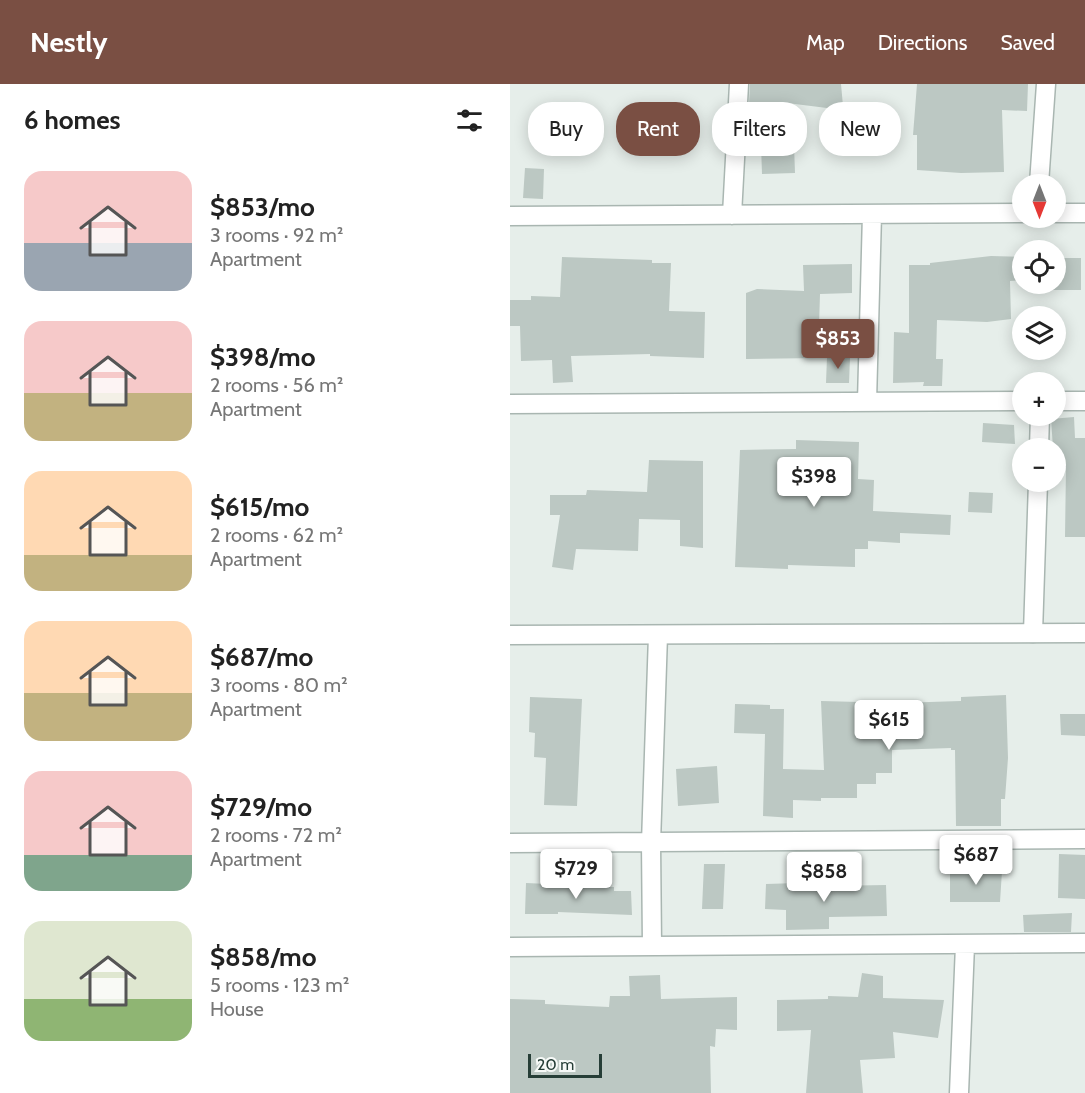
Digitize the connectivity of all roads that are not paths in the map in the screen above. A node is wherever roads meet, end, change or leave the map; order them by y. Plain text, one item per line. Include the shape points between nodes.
1 (739, 84) edge
2 (1046, 84) edge
3 (1040, 174) edge
4 (1012, 213) edge
5 (1066, 213) edge
6 (1085, 213) edge
7 (872, 214) junction
8 (732, 215) junction
9 (510, 216) edge
10 (1012, 401) edge
11 (1066, 401) edge
12 (1085, 401) edge
13 (867, 402) junction
14 (510, 404) edge
15 (1038, 492) edge
16 (1033, 633) junction
17 (1085, 633) edge
18 (658, 634) junction
19 (510, 635) edge
20 (1085, 839) edge
21 (510, 843) edge
22 (651, 843) junction
23 (1085, 943) edge
24 (965, 945) junction
25 (652, 946) junction
26 (510, 947) edge
27 (959, 1093) edge

1 - 8 street
2 - 3 street
4 - 7 street
5 - 6 street
7 - 8 street
7 - 13 street
8 - 9 street
10 - 13 street
11 - 12 street
13 - 14 street
15 - 16 street
16 - 17 street
16 - 18 street
18 - 19 street
18 - 22 street
20 - 22 street
21 - 22 street
22 - 25 street
23 - 24 street
24 - 25 street
24 - 27 street
25 - 26 street

